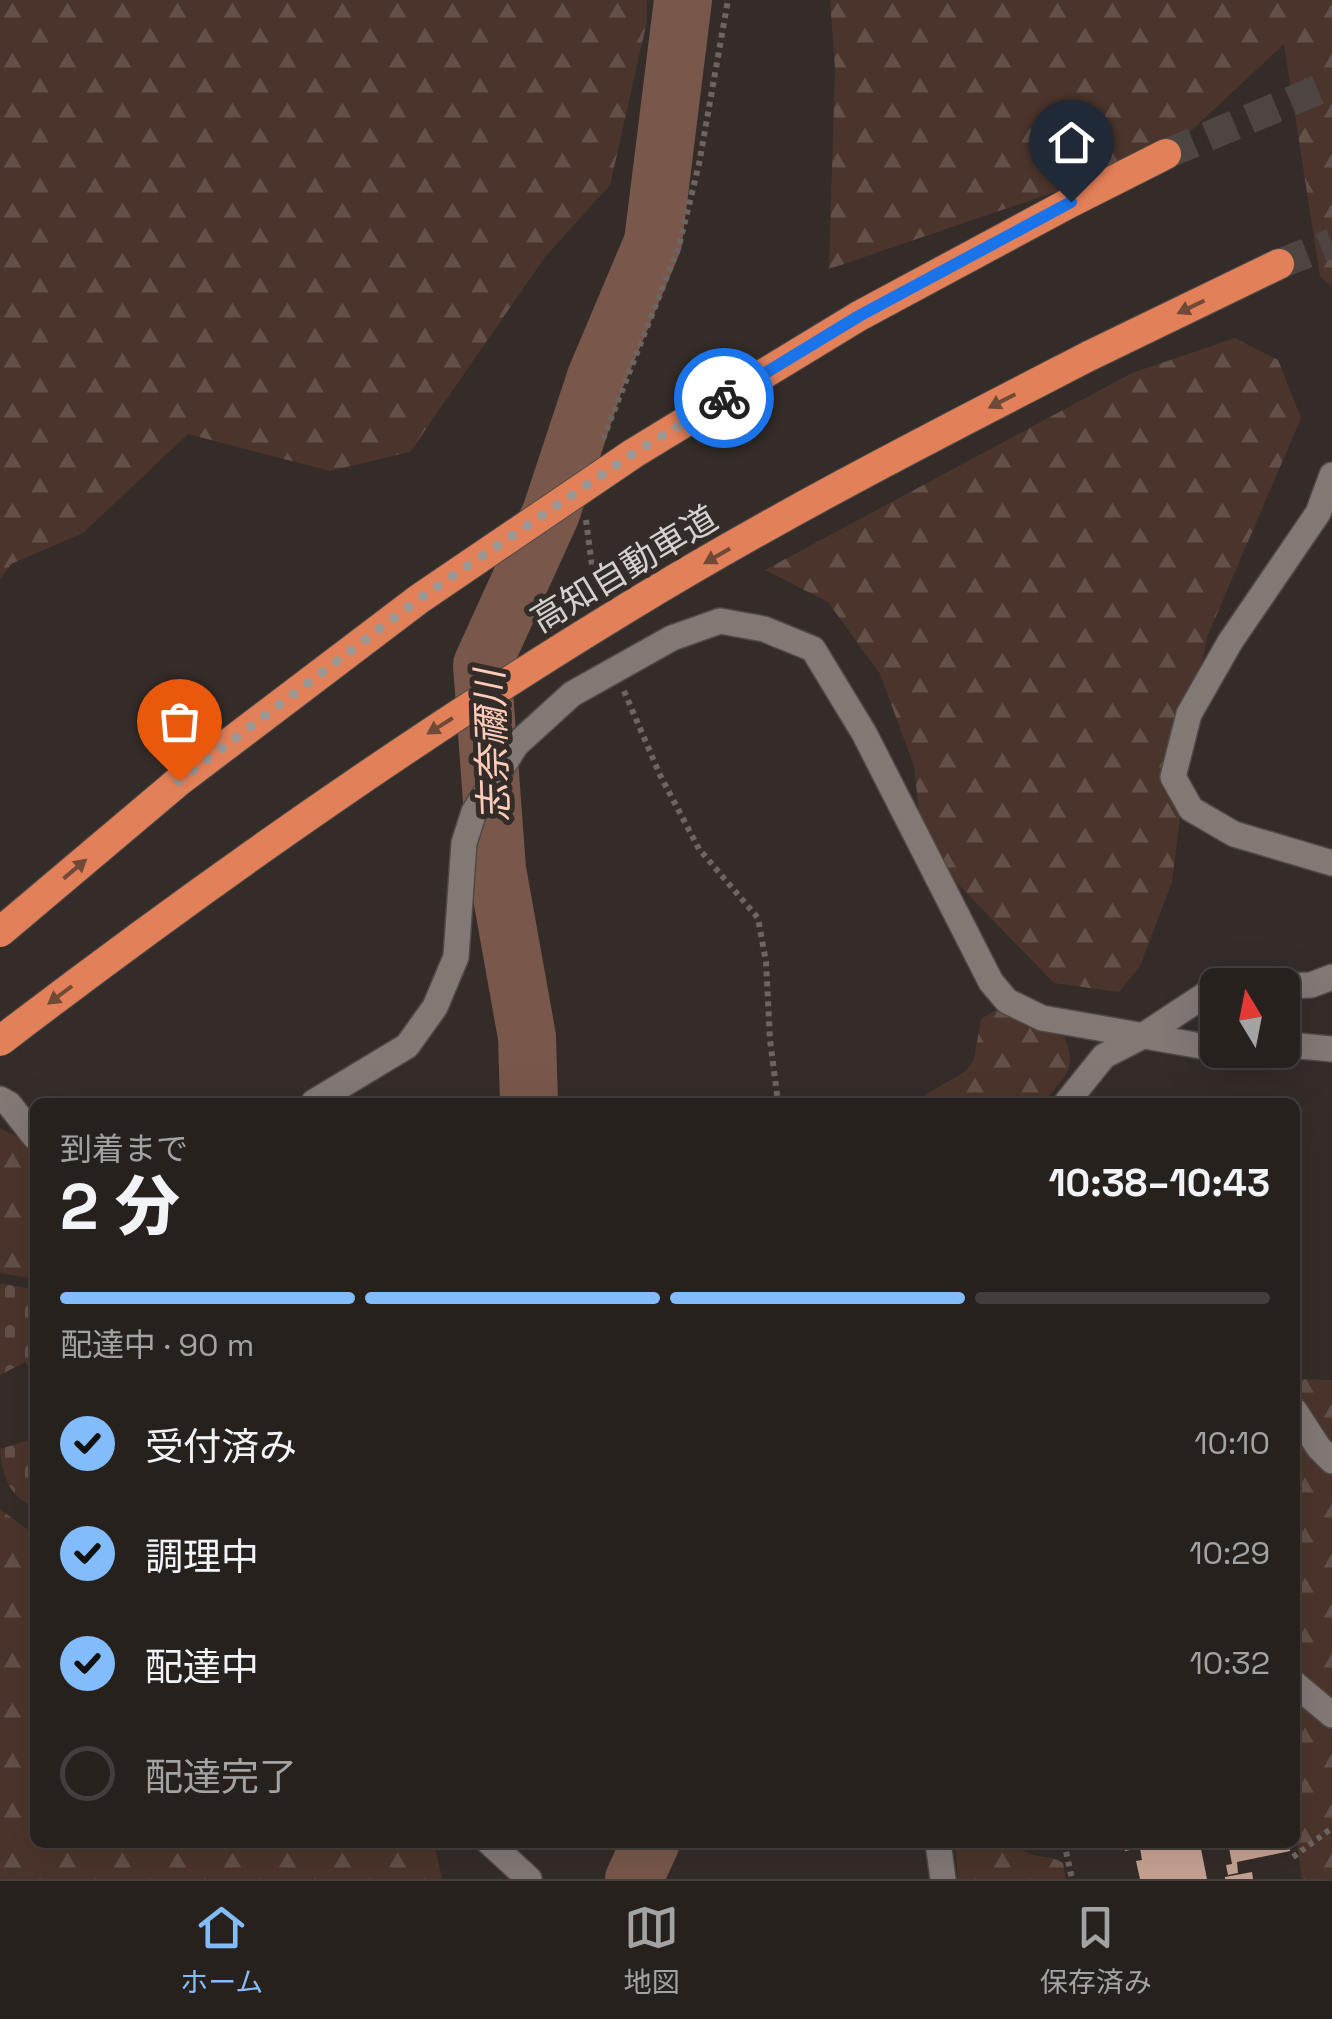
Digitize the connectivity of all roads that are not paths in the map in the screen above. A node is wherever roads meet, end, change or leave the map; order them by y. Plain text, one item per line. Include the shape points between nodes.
1 (1166, 154) tunnel mouth
2 (1279, 264) tunnel mouth
3 (1332, 475) edge
4 (1332, 862) edge
5 (0, 932) edge
6 (1332, 977) edge
7 (1300, 985) edge
8 (1200, 999) edge
9 (1141, 1038) junction
10 (0, 1041) edge
11 (1300, 1046) edge
12 (1200, 1047) edge
13 (1332, 1049) edge
14 (321, 1098) edge
15 (1070, 1098) edge
16 (0, 1099) edge
17 (30, 1130) edge
18 (1300, 1419) edge
19 (1332, 1461) edge
20 (1300, 1688) edge
21 (1332, 1715) edge
22 (495, 1848) edge
23 (939, 1848) edge
24 (529, 1879) edge
25 (943, 1879) edge

5 -> 1 highway, bridge via 179,781 435,588 634,453 859,316
2 -> 10 highway, 高知自動車道, bridge via 861,473 630,606 366,773
3 - 4 street via 1318,513 1189,714 1173,776 1191,809 1234,834
6 - 7 street
8 - 9 street
9 - 12 street
9 - 14 street via 1042,1018 1007,1001 813,650 764,629 720,621 672,638 572,694 516,745 474,812 464,843 456,958 435,1007 407,1046
9 - 15 street via 1104,1056
11 - 13 street
16 - 17 street
18 - 19 street
20 - 21 street
22 - 24 street
23 - 25 street

